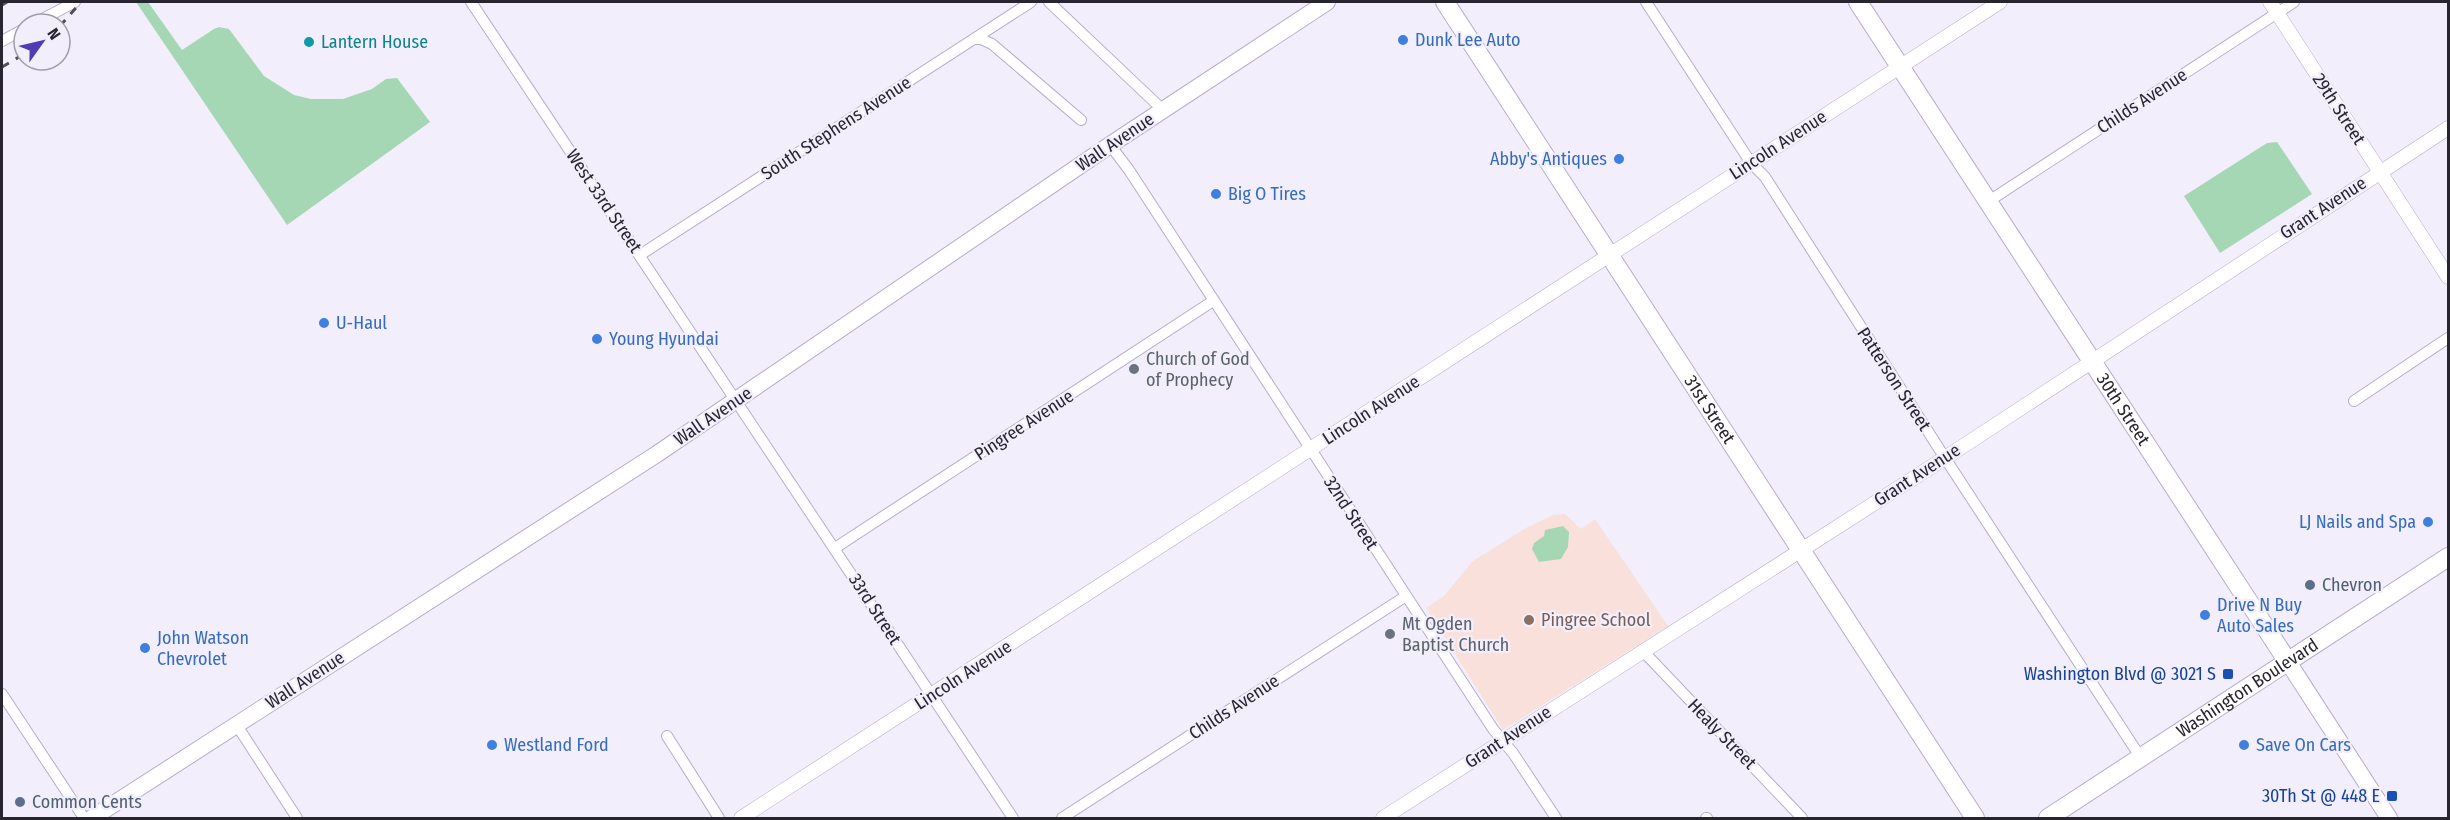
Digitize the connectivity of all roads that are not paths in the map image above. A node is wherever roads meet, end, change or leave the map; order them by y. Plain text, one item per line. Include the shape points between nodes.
1 (75, 2) edge
2 (471, 2) edge
3 (1031, 2) edge
4 (1049, 2) edge
5 (1327, 2) edge
6 (1445, 2) edge
7 (1646, 2) edge
8 (1858, 2) edge
9 (2000, 2) edge
10 (2294, 2) edge
11 (2273, 7) edge
12 (56, 12) edge
13 (974, 39) junction
14 (1900, 66) junction
15 (1163, 110) junction
16 (1081, 120) dead end
17 (2448, 128) edge
18 (1110, 145) junction
19 (1751, 163) junction
20 (2380, 171) junction
21 (1989, 201) junction
22 (1608, 254) junction
23 (640, 255) junction
24 (2448, 277) edge
25 (1213, 302) junction
26 (2448, 338) edge
27 (2092, 360) junction
28 (736, 400) junction
29 (2354, 401) dead end
30 (1310, 449) junction
31 (1945, 458) junction
32 (835, 548) junction
33 (1801, 550) junction
34 (2448, 557) edge
35 (1406, 596) junction
36 (1642, 650) junction
37 (2288, 662) junction
38 (2, 694) edge
39 (932, 695) junction
40 (236, 724) junction
41 (667, 736) dead end
42 (1502, 741) junction
43 (2141, 758) junction
44 (84, 819) edge
45 (92, 819) edge
46 (297, 819) edge
47 (719, 819) edge
48 (741, 819) edge
49 (1013, 819) edge
50 (1062, 819) edge
51 (1383, 819) edge
52 (1556, 819) edge
53 (1802, 819) edge
54 (1975, 819) edge
55 (2048, 819) edge
56 (2389, 819) edge

1 - 12 street
2 - 23 street, West 33rd Street
3 - 13 street, South Stephens Avenue
4 - 15 street
5 - 15 main road, Wall Avenue
6 - 22 main road, 31st Street
7 - 19 street, Patterson Street
8 - 14 main road, 30th Street
9 - 14 street, Lincoln Avenue
10 - 11 street, Childs Avenue
11 - 20 street, 29th Street
11 - 21 street, Childs Avenue
13 - 16 street via 992,44
13 - 23 street, South Stephens Avenue
14 - 19 street, Lincoln Avenue
14 - 21 main road, 30th Street
15 - 18 main road, Wall Avenue
17 - 20 street, Grant Avenue
18 - 25 street, 32nd Street
18 - 28 main road, Wall Avenue
19 - 22 street, Lincoln Avenue
19 - 31 street, Patterson Street via 1765,177
20 - 24 street, 29th Street
20 - 27 street, Grant Avenue
21 - 27 main road, 30th Street
22 - 30 street, Lincoln Avenue
22 - 33 main road, 31st Street
23 - 28 street, West 33rd Street
25 - 30 street, 32nd Street
25 - 32 street, Pingree Avenue
26 - 29 street
27 - 31 street, Grant Avenue
27 - 37 main road, 30th Street
28 - 32 street, 33rd Street
28 - 40 main road, Wall Avenue
30 - 35 street, 32nd Street
30 - 39 street, Lincoln Avenue
31 - 33 street, Grant Avenue
31 - 43 street, Patterson Street
32 - 39 street, 33rd Street
33 - 36 street, Grant Avenue
33 - 54 main road, 31st Street
34 - 37 main road, Washington Boulevard
35 - 42 street, 32nd Street
35 - 50 street, Childs Avenue
36 - 42 street, Grant Avenue
36 - 53 street, Healy Street
37 - 43 main road, Washington Boulevard
37 - 56 main road, 30th Street
38 - 44 street
39 - 48 street, Lincoln Avenue
39 - 49 street, 33rd Street
40 - 45 main road, Wall Avenue
40 - 46 street
41 - 47 street
42 - 51 street, Grant Avenue
42 - 52 street, 32nd Street
43 - 55 main road, Washington Boulevard

